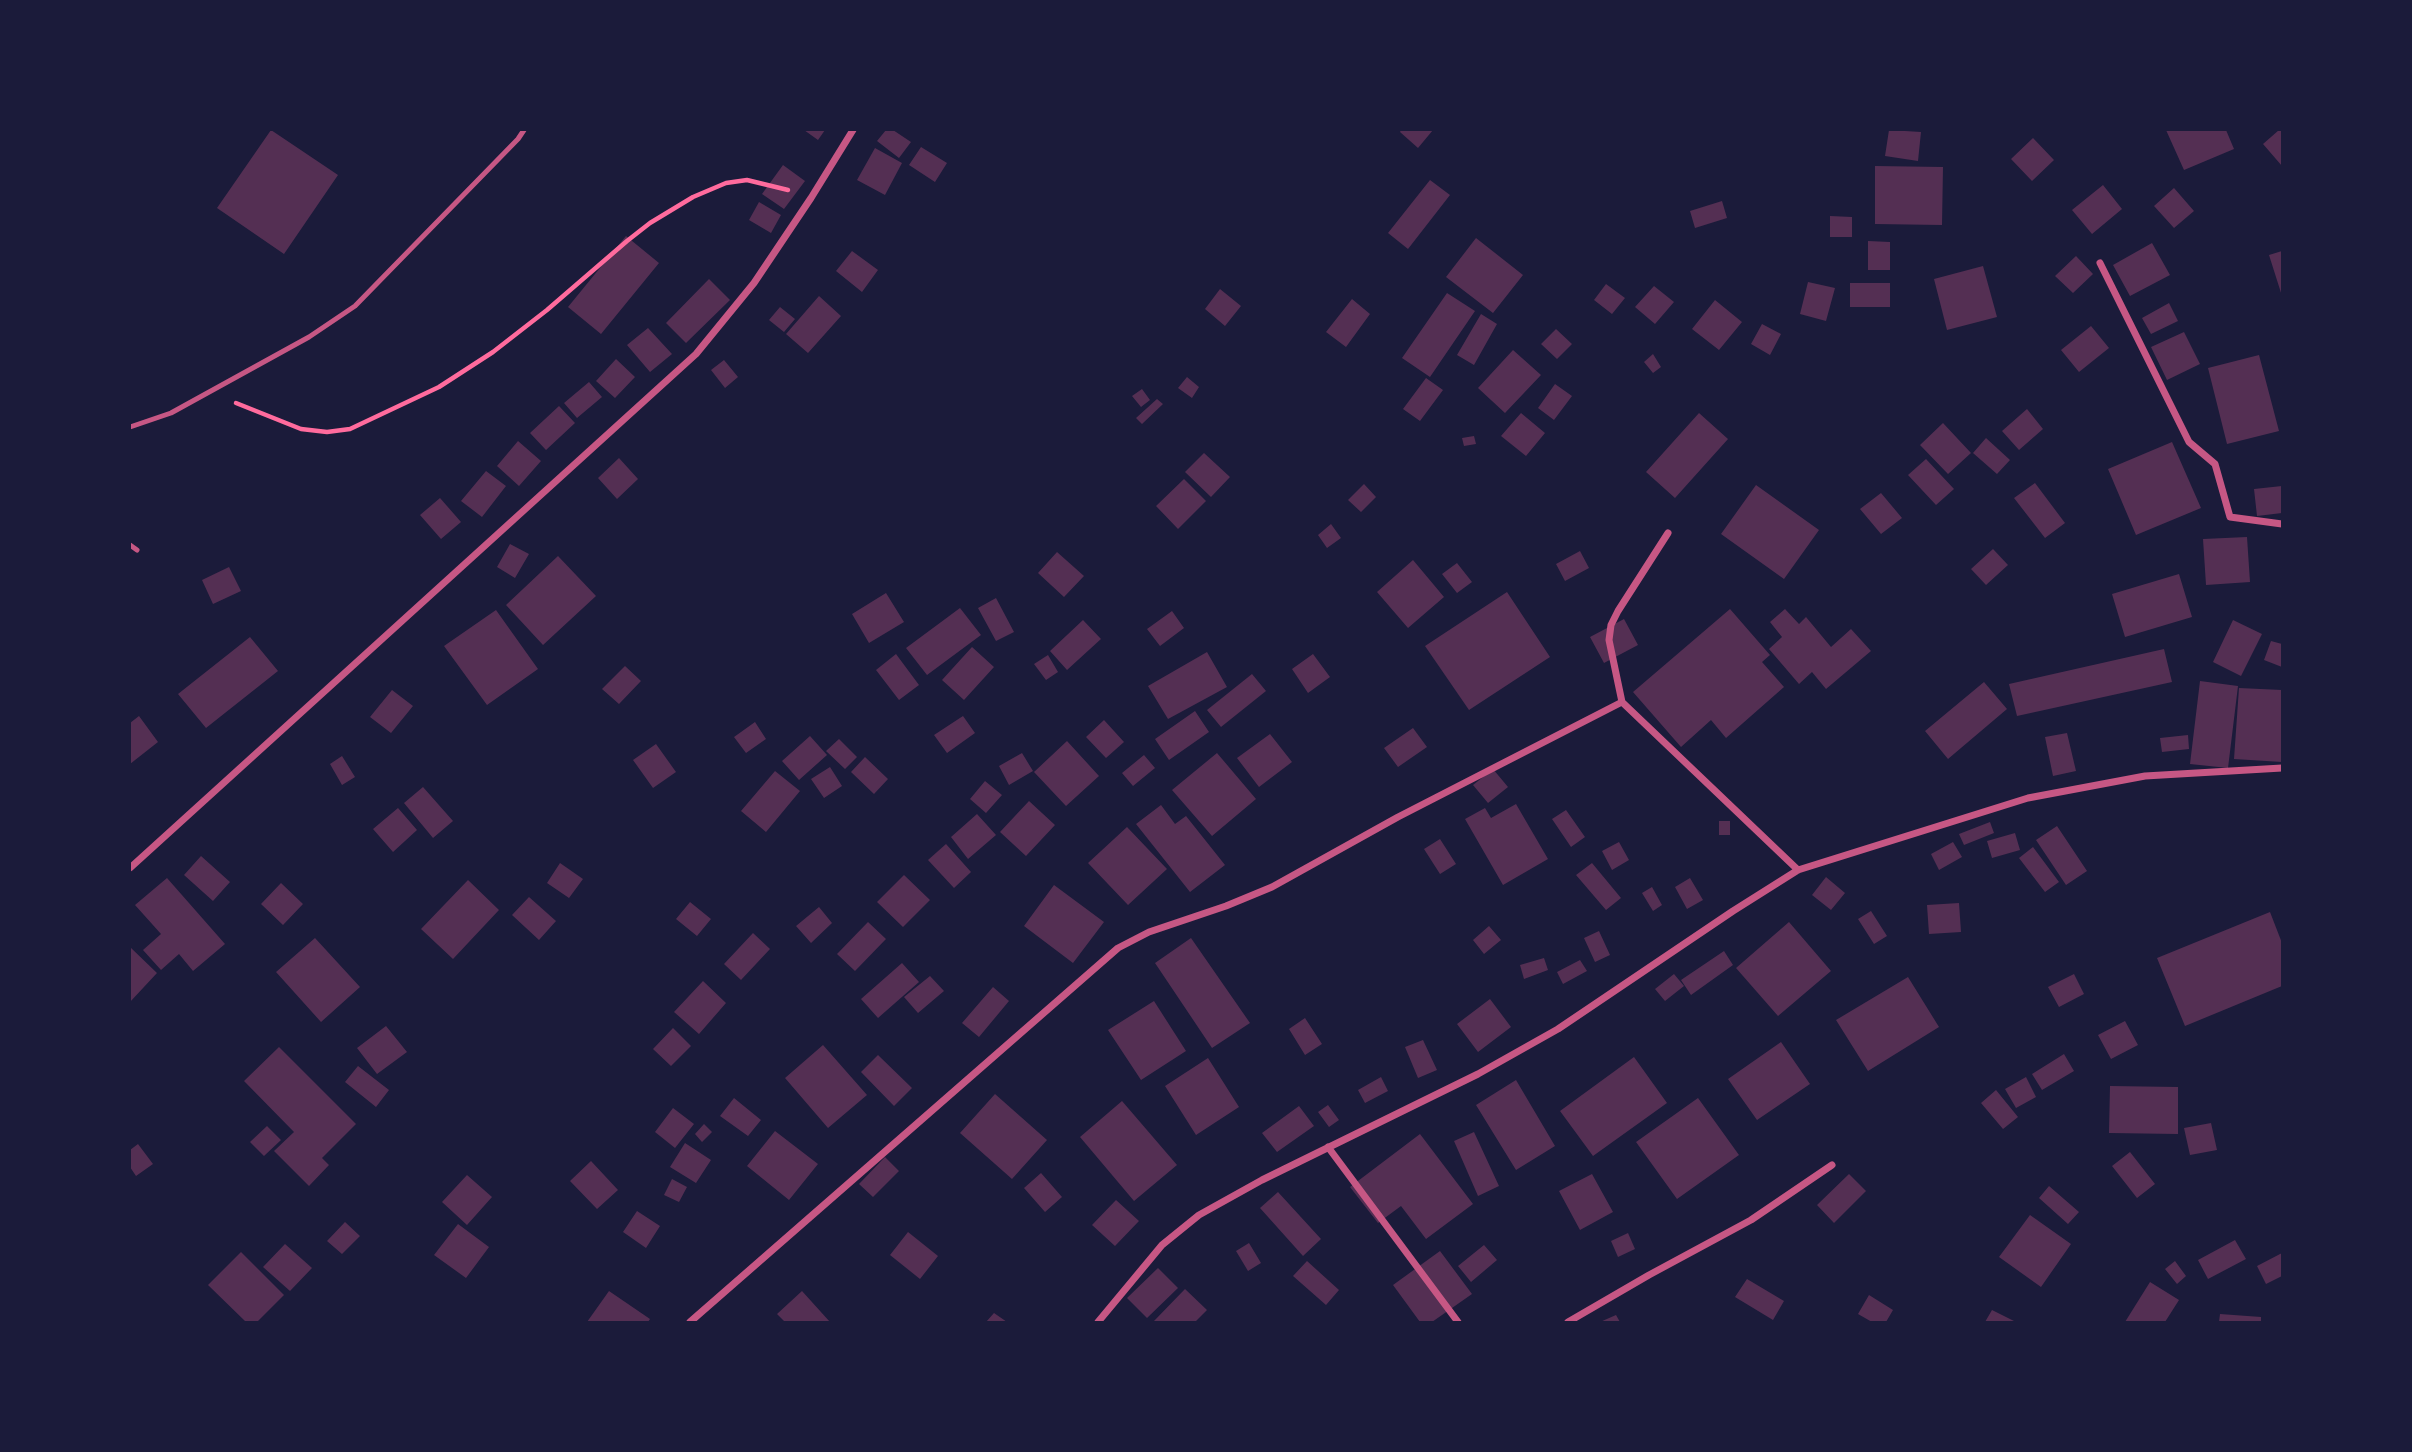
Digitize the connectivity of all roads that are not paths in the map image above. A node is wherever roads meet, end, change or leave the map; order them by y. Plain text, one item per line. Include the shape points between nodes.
1 (524, 130) edge
2 (853, 130) edge
3 (2100, 263) dead end
4 (130, 427) edge
5 (2283, 524) edge
6 (1668, 533) dead end
7 (130, 545) edge
8 (137, 550) dead end
9 (1622, 702) junction
10 (2283, 768) edge
11 (130, 868) edge
12 (1798, 870) junction
13 (1328, 1147) junction
14 (1832, 1165) dead end
15 (690, 1322) edge
16 (1098, 1322) edge
17 (1458, 1322) edge
18 (1568, 1322) edge

1 - 4 lane via 355,306 309,337 171,413
2 - 11 street via 754,283 696,354
3 - 5 street via 2189,442 2215,464 2230,517
6 - 9 street via 1611,625 1609,640
7 - 8 lane
9 - 12 street
9 - 15 street via 1272,887 1118,948
10 - 12 street via 2145,776 2028,798
12 - 13 street via 1558,1029 1478,1074
13 - 16 street via 1199,1215 1162,1245
13 - 17 street
14 - 18 street via 1751,1220

